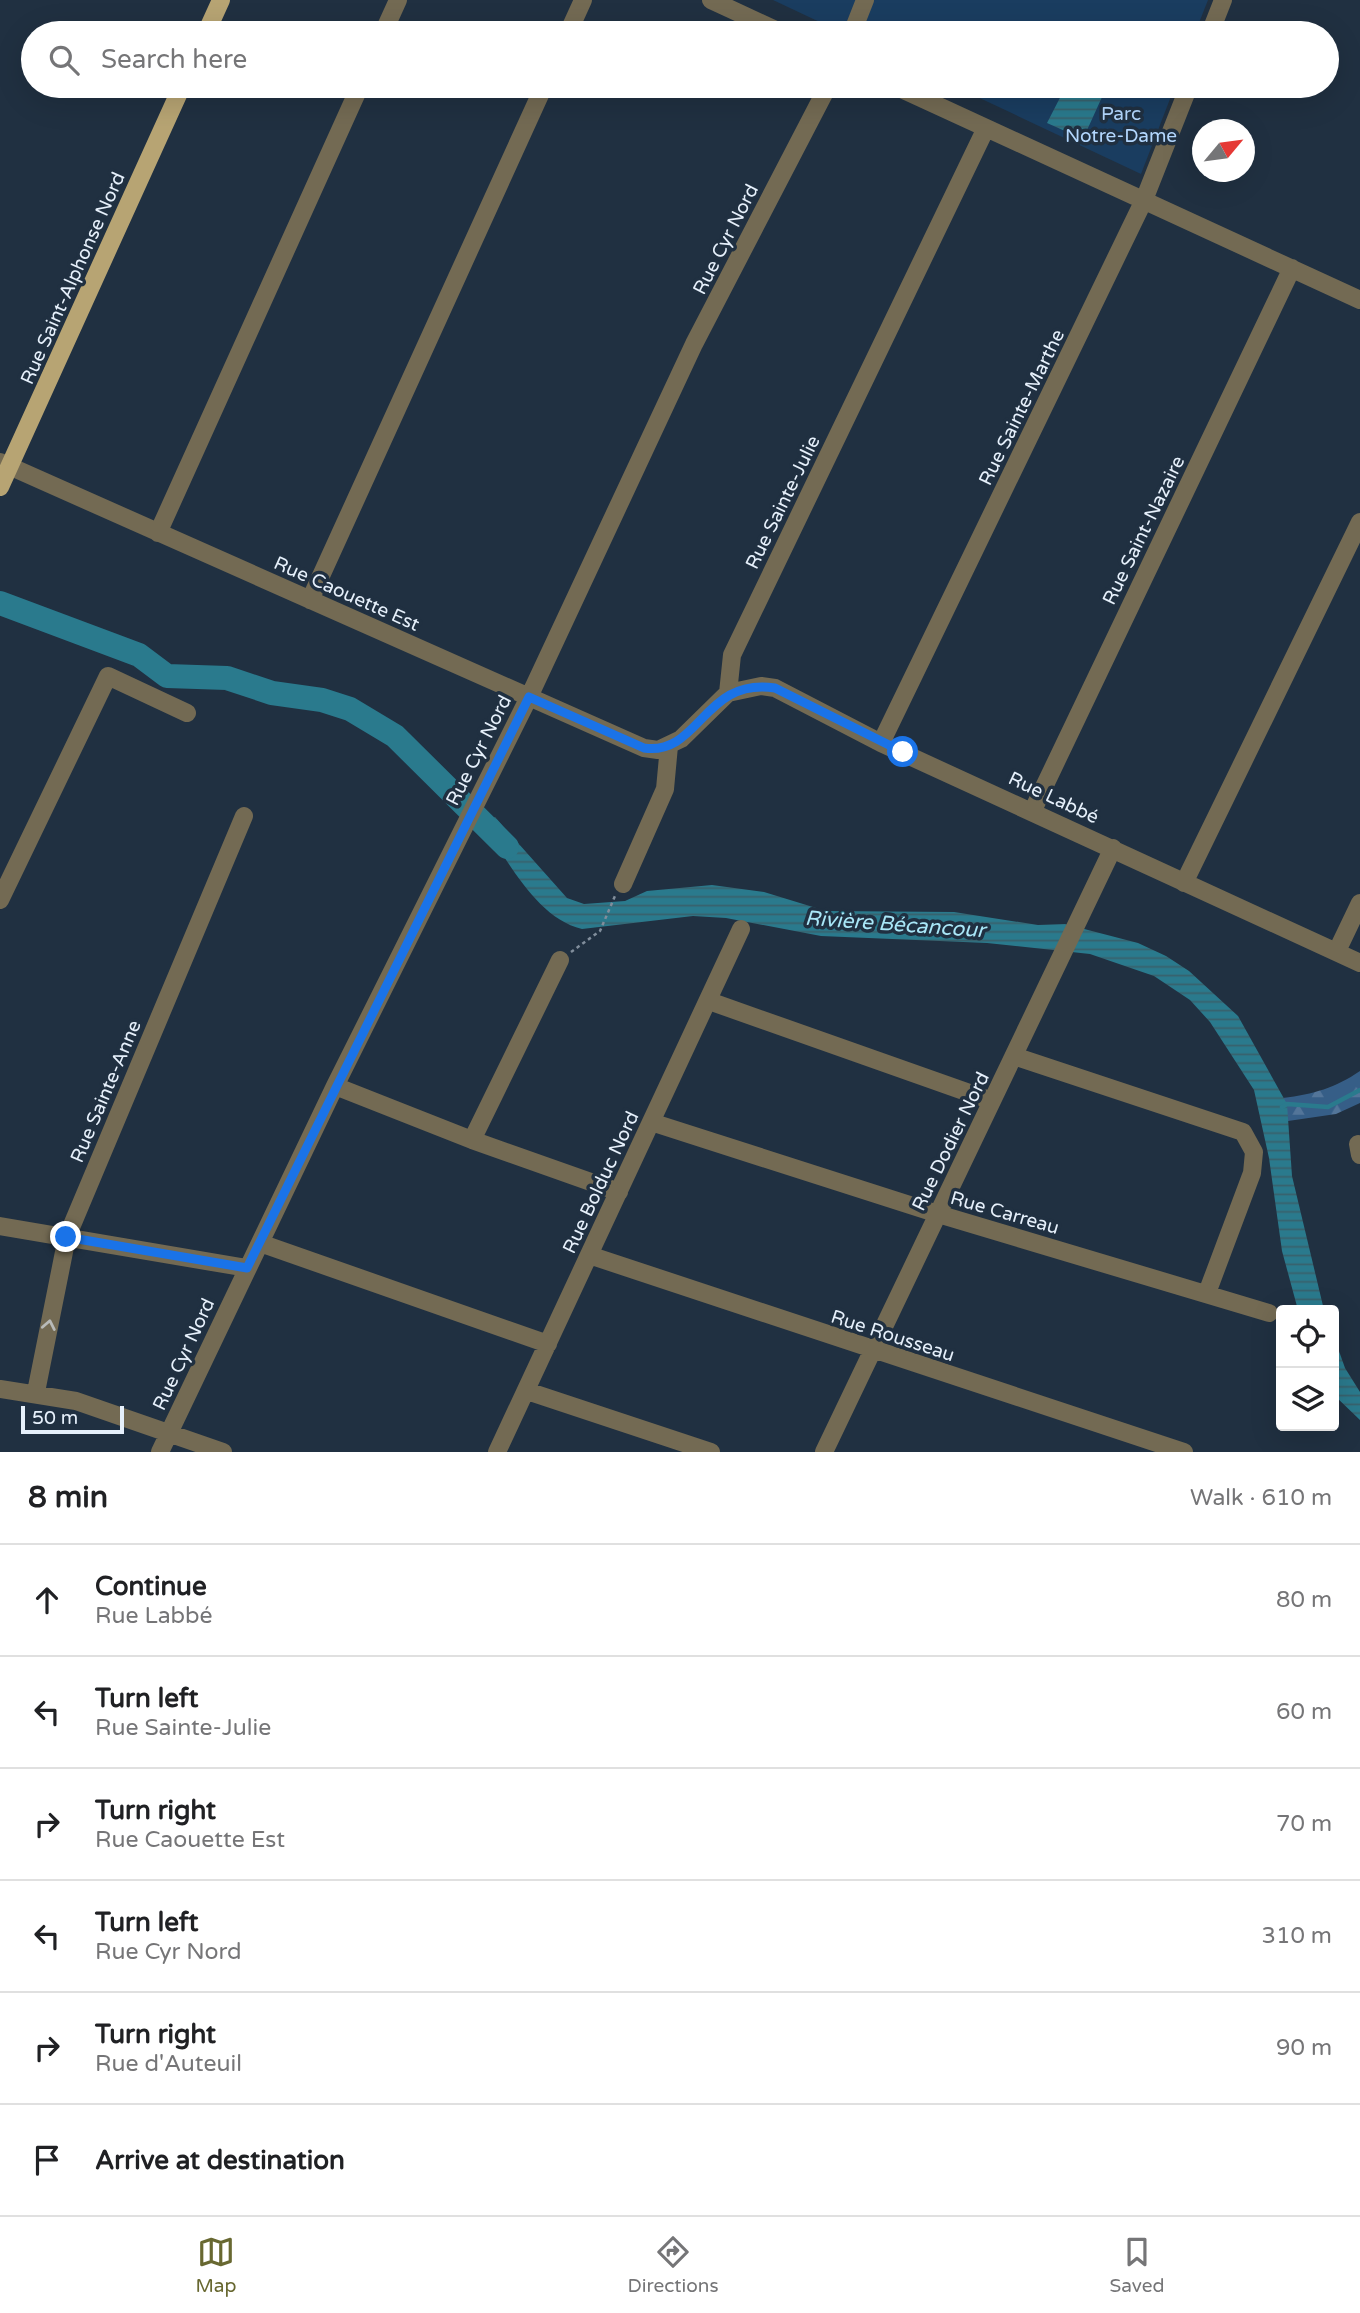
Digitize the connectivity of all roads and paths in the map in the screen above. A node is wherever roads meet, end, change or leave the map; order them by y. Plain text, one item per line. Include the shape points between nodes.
1 (221, 0) edge
2 (398, 0) edge
3 (583, 0) edge
4 (711, 0) edge
5 (865, 0) edge
6 (1223, 0) edge
7 (211, 21) edge
8 (388, 21) edge
9 (573, 21) edge
10 (756, 21) edge
11 (857, 21) edge
12 (1215, 21) edge
13 (176, 98) edge
14 (355, 98) edge
15 (539, 98) edge
16 (822, 98) edge
17 (921, 98) edge
18 (1184, 98) edge
19 (986, 128) junction
20 (1144, 200) junction
21 (1292, 268) junction
22 (1360, 300) edge
23 (5, 465) edge
24 (0, 487) edge
25 (1360, 522) edge
26 (158, 533) junction
27 (310, 600) junction
28 (728, 693) junction
29 (529, 697) junction
30 (187, 713) dead end
31 (881, 743) junction
32 (669, 746) junction
33 (1033, 810) junction
34 (244, 816) dead end
35 (1113, 848) junction
36 (7, 868) edge
37 (1184, 883) junction
38 (620, 888) joint
39 (0, 900) edge
40 (1360, 903) edge
41 (741, 929) dead end
42 (1337, 951) junction
43 (559, 960) joint
44 (1360, 963) edge
45 (709, 1001) junction
46 (1014, 1056) junction
47 (335, 1086) junction
48 (992, 1101) junction
49 (651, 1122) junction
50 (472, 1140) junction
51 (619, 1192) junction
52 (938, 1214) junction
53 (0, 1226) edge
54 (66, 1237) junction
55 (260, 1243) junction
56 (589, 1255) junction
57 (247, 1268) junction
58 (1207, 1293) junction
59 (1269, 1313) dead end
60 (548, 1344) junction
61 (873, 1351) junction
62 (0, 1389) edge
63 (527, 1391) junction
64 (36, 1392) junction
65 (168, 1435) junction
66 (160, 1452) edge
67 (223, 1452) edge
68 (497, 1452) edge
69 (710, 1452) edge
70 (824, 1452) edge
71 (1184, 1452) edge

1 - 7 main road
2 - 8 street
3 - 9 street
4 - 10 street
5 - 11 street
6 - 12 street
13 - 23 main road, Rue Saint-Alphonse Nord
14 - 26 street
15 - 27 street
16 - 29 street, Rue Cyr Nord via 694,344
17 - 19 street
18 - 20 street, Rue Sainte-Marthe
19 - 20 street
19 - 28 street, Rue Sainte-Julie via 732,655
20 - 21 street
20 - 31 street, Rue Sainte-Marthe
21 - 22 street
21 - 33 street, Rue Saint-Nazaire
23 - 24 main road, Rue Saint-Alphonse Nord
23 - 26 street, Rue Caouette Est
25 - 37 street
26 - 27 street, Rue Caouette Est
27 - 29 street, Rue Caouette Est
28 - 31 street, Rue Labbé via 775,688
28 - 32 street
29 - 32 street, Rue Caouette Est via 644,748
29 - 47 street, Rue Cyr Nord
30 - 36 street via 108,676
31 - 33 street, Rue Labbé
32 - 38 street via 665,789
33 - 35 street, Rue Labbé
34 - 54 street, Rue Sainte-Anne
35 - 37 street, Rue Labbé
35 - 46 street, Rue Dodier Nord
36 - 39 street
37 - 42 street, Rue Labbé
38 - 43 path via 600,931
40 - 42 street
41 - 45 street, Rue Bolduc Nord
42 - 44 street, Rue Labbé
43 - 50 street
45 - 48 street
45 - 49 street, Rue Bolduc Nord
46 - 48 street, Rue Dodier Nord
46 - 58 street via 1243,1132 1254,1152 1252,1173
47 - 50 street
47 - 55 street, Rue Cyr Nord
48 - 52 street, Rue Dodier Nord
49 - 51 street, Rue Bolduc Nord
49 - 52 street, Rue Carreau
50 - 51 street
51 - 56 street, Rue Bolduc Nord
52 - 58 street, Rue Carreau
52 - 61 street, Rue Dodier Nord
53 - 54 street
54 - 57 street
64 -> 54 street, Rue Sainte-Anne
55 - 57 street, Rue Cyr Nord
55 - 60 street
56 - 60 street, Rue Bolduc Nord
56 - 61 street, Rue Rousseau
57 - 65 street, Rue Cyr Nord
58 - 59 street, Rue Carreau
60 - 63 street, Rue Bolduc Nord
61 - 70 street, Rue Dodier Nord
61 - 71 street, Rue Rousseau
62 - 64 street
63 - 68 street, Rue Bolduc Nord
63 - 69 street
64 - 65 street via 75,1401
65 - 66 street, Rue Cyr Nord
65 - 67 street

